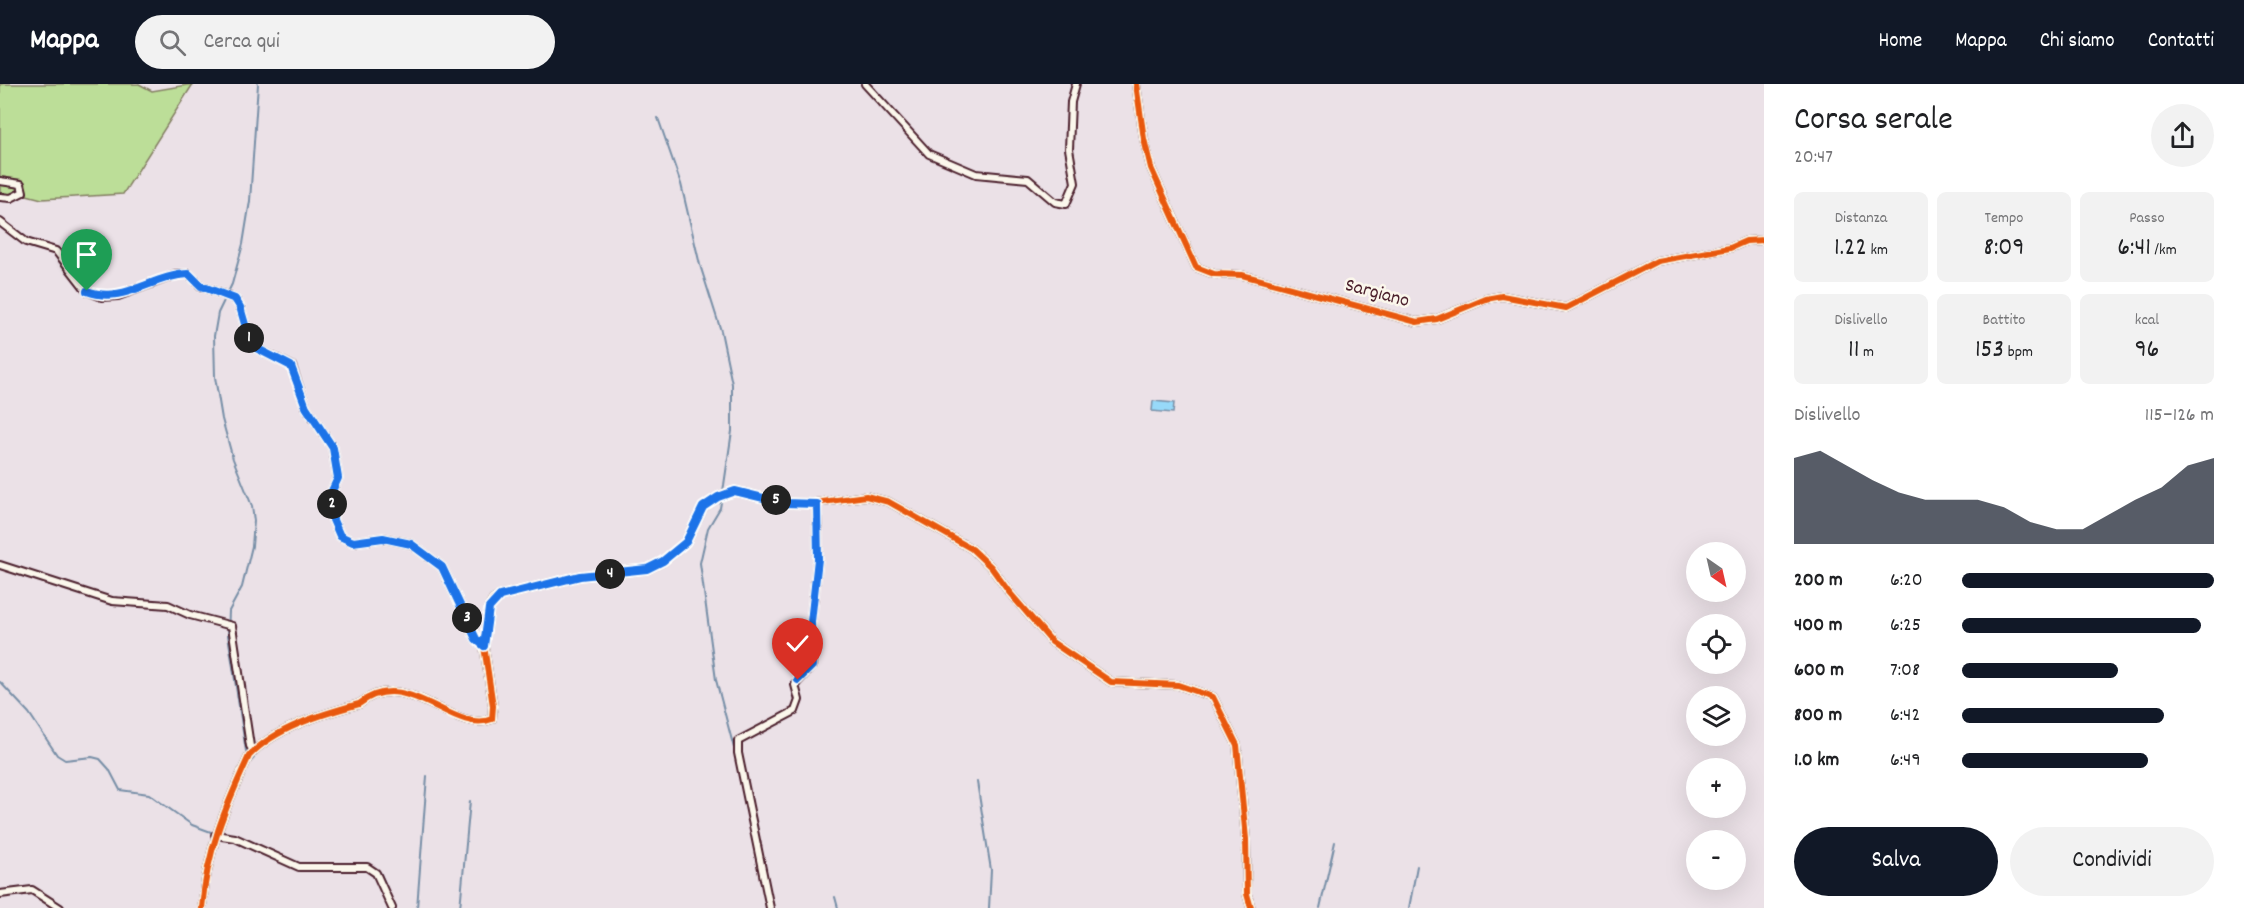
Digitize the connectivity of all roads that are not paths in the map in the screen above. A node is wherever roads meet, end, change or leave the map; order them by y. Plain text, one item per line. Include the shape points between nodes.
1 (865, 84) edge
2 (1076, 84) edge
3 (1136, 84) edge
4 (0, 181) edge
5 (0, 197) edge
6 (0, 222) edge
7 (1764, 240) edge
8 (817, 504) junction
9 (0, 565) edge
10 (484, 646) junction
11 (254, 751) junction
12 (216, 833) junction
13 (0, 894) edge
14 (60, 908) edge
15 (202, 908) edge
16 (392, 908) edge
17 (770, 908) edge
18 (1251, 908) edge

1 - 2 street via 929,154 976,174 1028,179 1055,202 1066,204 1075,183 1069,149 1071,102
3 - 7 street, Sargiano via 1151,168 1196,267 1214,274 1242,275 1416,322 1437,319 1502,296 1566,308 1657,261
4 - 5 street via 21,183 23,192 11,198
6 - 10 street via 26,242 56,251 87,291 102,297 118,296 177,274 189,274 201,286 235,299 256,348 291,366 306,407 333,448 338,478 332,491 333,520 340,536 353,542 383,538 411,544 442,567 476,639
8 - 10 street via 784,503 735,491 718,497 703,507 686,542 647,569 580,576 493,600
8 - 17 street via 812,666 795,684 799,700 795,711 738,741
8 - 18 street via 866,496 889,502 972,549 1052,642 1111,682 1178,685 1213,697 1235,738
9 - 11 street via 112,601 168,605 229,625
10 - 11 street via 492,719 469,719 400,692 384,691 285,731
11 - 12 street
12 - 15 street via 205,874
12 - 16 street via 299,867 367,867 376,873
13 - 14 street via 32,890

